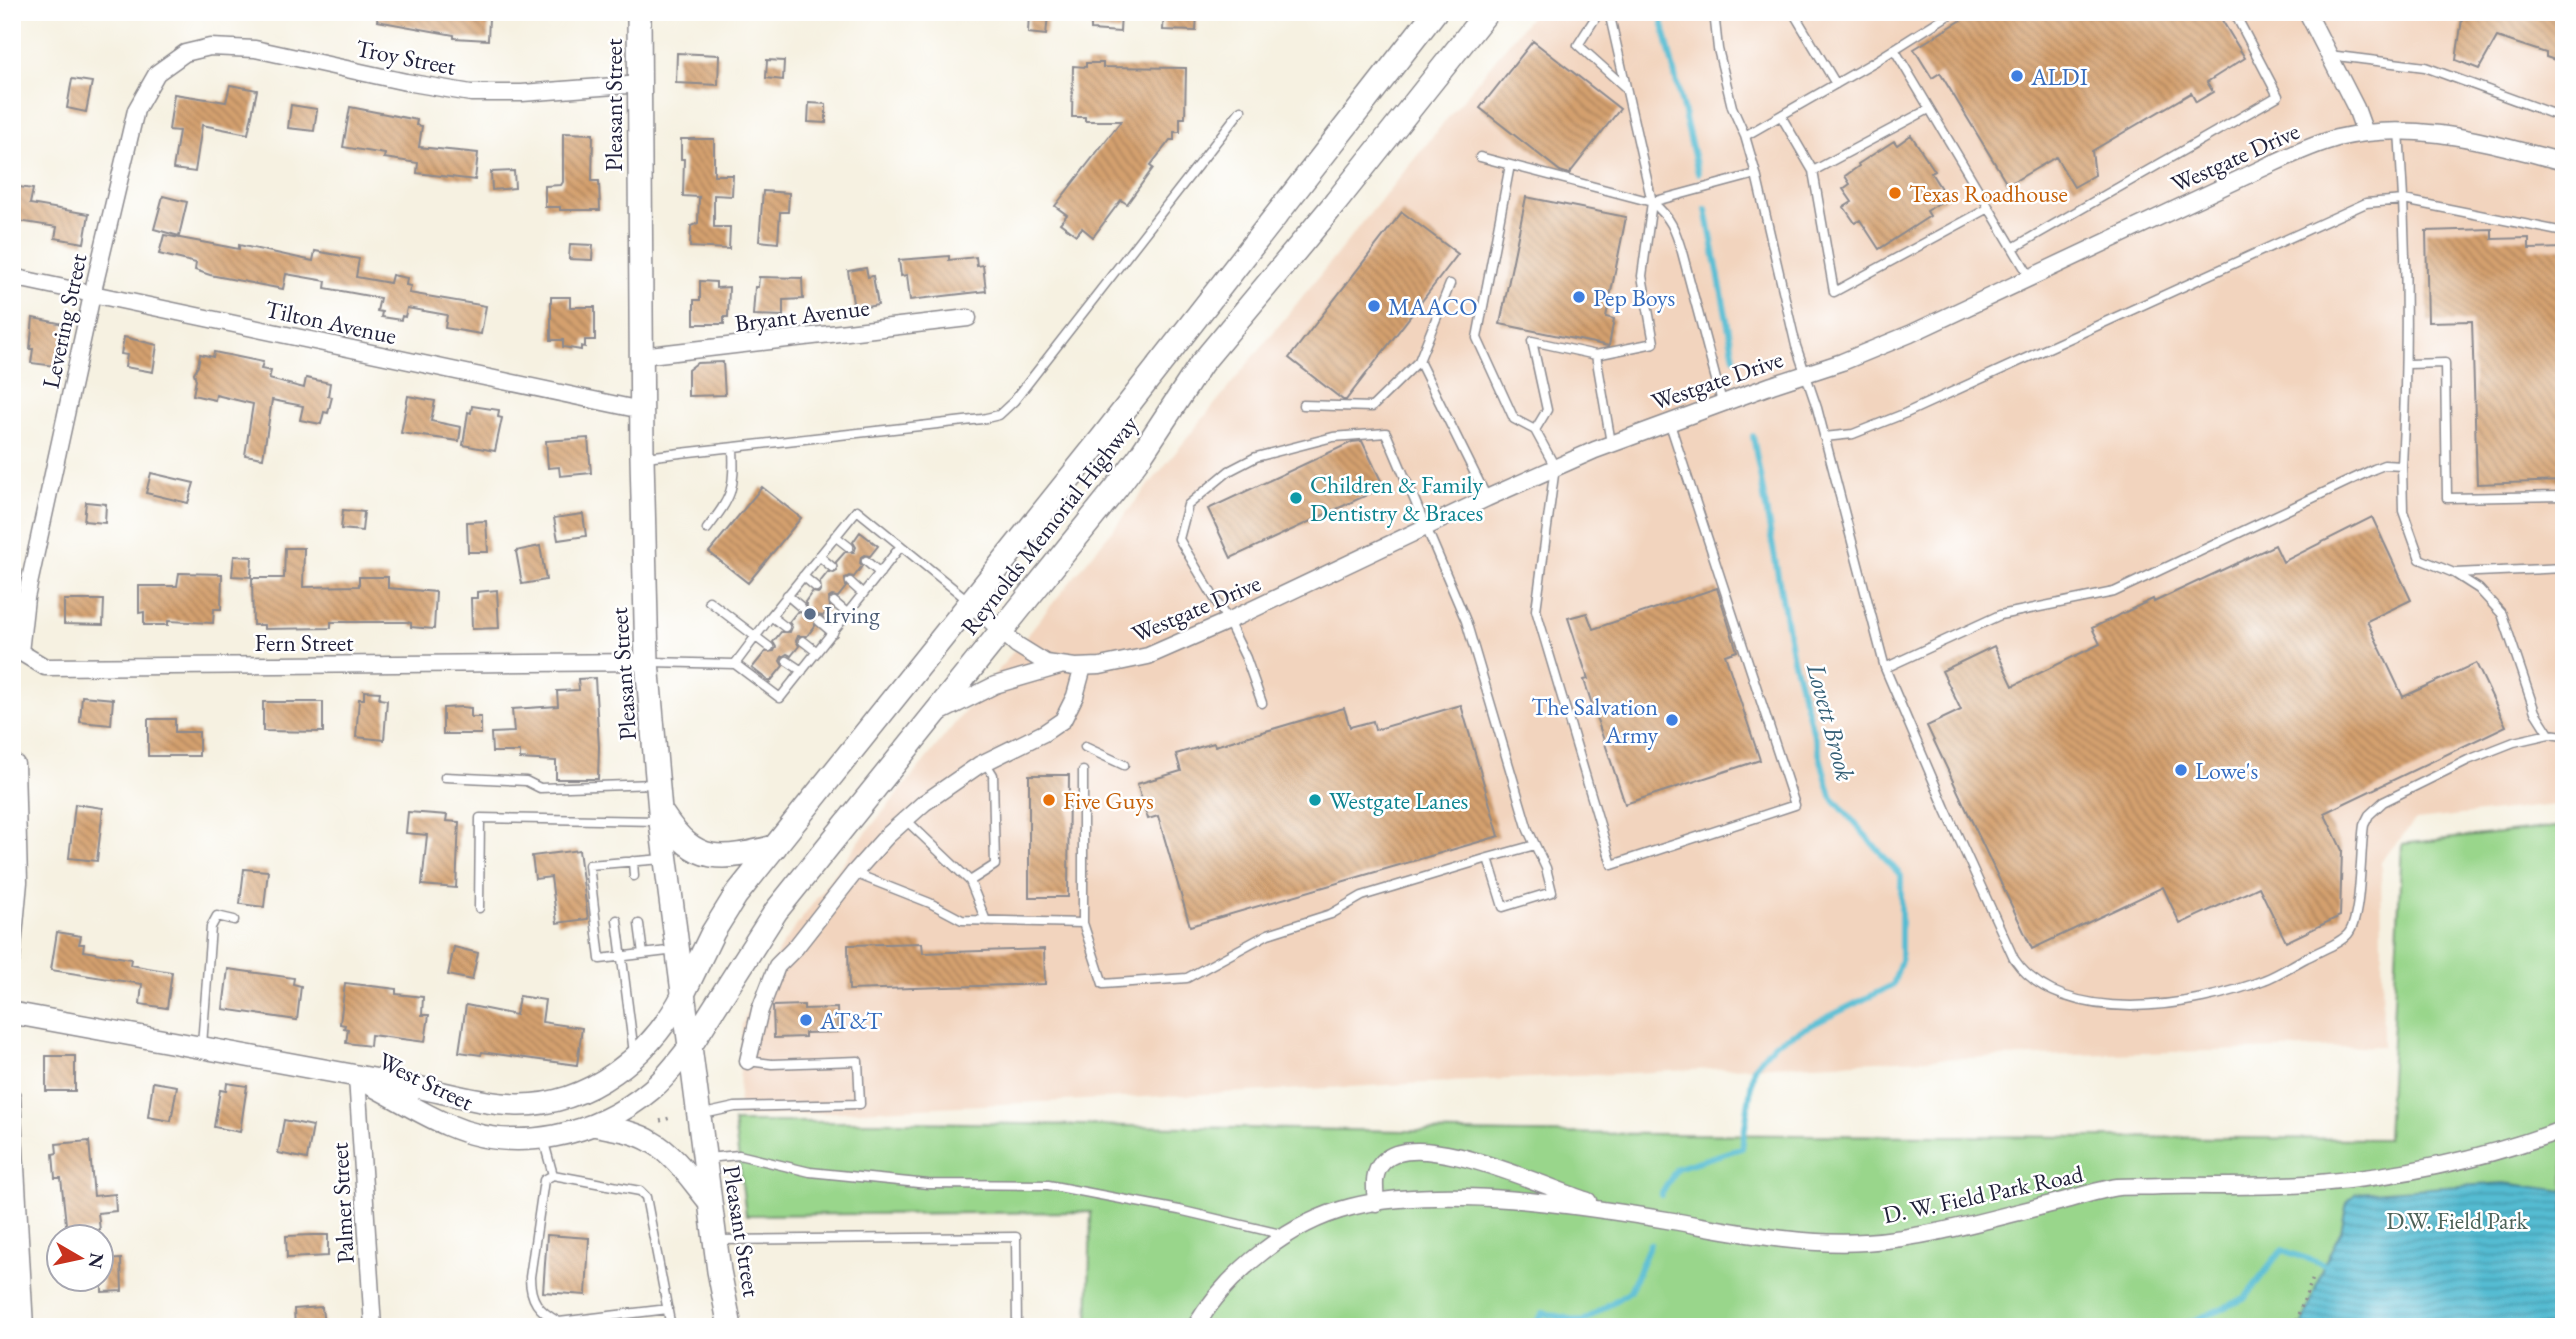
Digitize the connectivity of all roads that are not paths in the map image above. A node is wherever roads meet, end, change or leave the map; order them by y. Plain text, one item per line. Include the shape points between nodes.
1 (639, 12) edge
2 (1435, 12) edge
3 (1487, 12) edge
4 (1599, 12) edge
5 (1609, 12) edge
6 (1714, 12) edge
7 (1793, 12) edge
8 (1953, 12) edge
9 (2234, 12) edge
10 (2306, 12) edge
11 (1894, 49) junction
12 (2329, 55) junction
13 (169, 65) joint
14 (641, 84) junction
15 (1836, 84) junction
16 (1626, 88) junction
17 (1929, 109) junction
18 (1241, 110) dead end
19 (1781, 116) junction
20 (2564, 118) edge
21 (2399, 130) junction
22 (2365, 133) junction
23 (1745, 136) junction
24 (1480, 157) dead end
25 (2564, 162) edge
26 (1510, 164) junction
27 (1813, 171) junction
28 (1756, 174) junction
29 (2404, 200) junction
30 (1652, 202) junction
31 (1989, 208) junction
32 (2564, 232) edge
33 (2013, 248) junction
34 (12, 277) edge
35 (2031, 278) junction
36 (1450, 284) dead end
37 (92, 295) junction
38 (968, 318) dead end
39 (1596, 355) junction
40 (641, 356) junction
41 (1419, 361) junction
42 (2407, 364) junction
43 (1805, 374) junction
44 (1722, 402) junction
45 (1303, 405) dead end
46 (641, 410) junction
47 (1670, 421) junction
48 (1535, 430) junction
49 (1824, 437) junction
50 (1611, 443) junction
51 (733, 448) junction
52 (642, 457) junction
53 (2402, 466) junction
54 (1555, 467) junction
55 (2564, 496) edge
56 (1487, 498) junction
57 (1425, 527) junction
58 (707, 529) dead end
59 (835, 536) junction
60 (901, 546) junction
61 (849, 547) dead end
62 (819, 556) junction
63 (866, 561) dead end
64 (832, 567) dead end
65 (2564, 568) edge
66 (880, 573) junction
67 (2454, 573) junction
68 (803, 576) junction
69 (850, 582) dead end
70 (816, 587) dead end
71 (863, 594) junction
72 (787, 595) junction
73 (19, 596) edge
74 (709, 601) dead end
75 (834, 602) dead end
76 (971, 603) junction
77 (801, 607) dead end
78 (848, 614) junction
79 (771, 616) junction
80 (819, 621) dead end
81 (1228, 621) junction
82 (785, 627) dead end
83 (1001, 630) junction
84 (832, 633) junction
85 (756, 637) junction
86 (803, 641) dead end
87 (769, 647) dead end
88 (817, 652) junction
89 (787, 661) dead end
90 (647, 662) junction
91 (735, 664) junction
92 (1060, 666) junction
93 (1083, 667) junction
94 (1885, 668) junction
95 (802, 671) junction
96 (1262, 703) dead end
97 (930, 718) junction
98 (2549, 734) junction
99 (2564, 736) edge
100 (1085, 747) dead end
101 (985, 762) junction
102 (16, 764) dead end
103 (1124, 765) dead end
104 (1083, 771) dead end
105 (445, 777) dead end
106 (658, 784) junction
107 (661, 816) junction
108 (905, 819) junction
109 (1535, 845) junction
110 (775, 847) junction
111 (1488, 858) junction
112 (666, 859) junction
113 (633, 861) junction
114 (854, 873) junction
115 (634, 876) dead end
116 (970, 881) junction
117 (479, 908) dead end
118 (234, 920) dead end
119 (617, 920) dead end
120 (986, 921) junction
121 (1083, 923) junction
122 (639, 924) dead end
123 (678, 950) junction
124 (643, 954) junction
125 (622, 956) junction
126 (12, 958) edge
127 (683, 994) junction
128 (12, 1013) edge
129 (690, 1046) junction
130 (201, 1048) junction
131 (635, 1057) junction
132 (748, 1060) joint
133 (357, 1077) junction
134 (12, 1096) edge
135 (699, 1115) junction
136 (593, 1125) junction
137 (2564, 1129) edge
138 (543, 1138) junction
139 (704, 1158) junction
140 (553, 1175) junction
141 (710, 1203) junction
142 (1376, 1203) junction
143 (1627, 1213) junction
144 (1287, 1235) junction
145 (715, 1240) junction
146 (668, 1308) junction
147 (25, 1327) edge
148 (373, 1327) edge
149 (671, 1327) edge
150 (730, 1327) edge
151 (1017, 1327) edge
152 (1195, 1327) edge

1 - 14 main road, Pleasant Street
2 - 76 main road, Reynolds Memorial Highway
3 - 83 main road, Reynolds Memorial Highway via 1201,364 1134,466
4 - 16 lane via 1578,45
5 - 16 lane
6 - 23 lane via 1732,107
7 - 15 lane
8 - 11 lane
9 - 33 lane via 2278,96
10 - 12 street
11 - 15 lane
11 - 17 lane
12 - 20 lane via 2425,68
12 - 22 street
13 - 14 street, Troy Street via 185,53 210,47 256,49 471,93
13 - 37 street, Levering Street via 157,73 136,110
14 - 40 main road, Pleasant Street
15 - 19 lane
16 - 30 lane
17 - 27 lane
17 - 31 lane
18 - 51 lane via 999,415
19 - 23 lane
19 - 27 lane
21 - 22 street, Westgate Drive
21 - 25 street, Westgate Drive via 2446,134
21 - 29 lane
22 - 35 street, Westgate Drive via 2293,154
23 - 28 lane
24 - 26 lane
26 - 30 lane
26 - 48 lane via 1477,338 1514,419
27 - 31 lane via 1834,292
28 - 30 lane
28 - 43 lane
29 - 32 lane
29 - 42 lane
29 - 49 lane via 2366,203 1906,413 1853,434
30 - 39 lane via 1642,276 1654,342
30 - 44 lane via 1675,229
31 - 33 lane
33 - 35 lane
34 - 37 street, Tilton Avenue
35 - 43 street, Westgate Drive via 1900,338
36 - 41 lane
37 - 46 street, Tilton Avenue
37 - 73 street, Levering Street
38 - 40 street, Bryant Avenue
39 - 48 lane via 1532,341 1547,410
39 - 50 lane
40 - 46 main road, Pleasant Street
41 - 45 lane via 1372,407
41 - 56 lane
42 - 53 lane
42 - 55 lane via 2445,363 2447,498
43 - 44 street, Westgate Drive
43 - 49 lane
44 - 47 street, Westgate Drive
46 - 52 main road, Pleasant Street
47 - 50 street, Westgate Drive
47 - 54 lane via 1795,805 1612,866 1535,610
48 - 54 lane
49 - 94 lane
50 - 54 street, Westgate Drive
51 - 52 lane
51 - 58 lane via 733,488
52 - 90 main road, Pleasant Street
53 - 67 lane via 2403,511 2420,559
53 - 94 lane via 2384,465 2114,592 2000,614
54 - 56 street, Westgate Drive
56 - 57 street, Westgate Drive
57 - 81 street, Westgate Drive
57 - 81 lane via 1386,433 1333,437 1255,457 1229,471 1188,505 1179,539
57 - 109 lane via 1466,621
59 - 60 lane via 856,510
59 - 61 lane
59 - 62 lane
60 - 66 lane
60 - 76 lane
62 - 64 lane
62 - 68 lane
63 - 66 lane
65 - 67 lane
66 - 71 lane
67 - 98 lane via 2479,589 2502,614 2535,712
68 - 70 lane
68 - 72 lane
69 - 71 lane
71 - 78 lane
72 - 77 lane
72 - 79 lane
73 - 90 street, Fern Street via 20,652 45,667
74 - 85 lane
75 - 78 lane
76 - 83 street, Westgate Drive
76 - 110 main road, Reynolds Memorial Highway
78 - 84 lane
79 - 82 lane
79 - 85 lane
80 - 84 lane
81 - 93 street, Westgate Drive via 1149,656
81 - 96 lane
83 - 92 street, Westgate Drive via 1025,652
83 - 97 main road, Reynolds Memorial Highway
84 - 88 lane
85 - 87 lane
85 - 91 lane
86 - 88 lane
88 - 95 lane
89 - 95 lane
90 - 91 lane
90 - 106 main road, Pleasant Street
91 - 95 lane via 780,698
92 - 93 street, Westgate Drive
92 - 97 street via 985,689
93 - 101 street via 1065,718
94 - 98 lane via 2014,959 2054,993 2103,1004 2142,1006 2223,993 2264,980 2345,937 2355,922 2361,840 2369,815 2383,802 2468,760
97 - 129 main road, Reynolds Memorial Highway via 776,911
98 - 99 lane
100 - 103 lane
101 - 108 street
101 - 116 lane via 993,775 995,865
102 - 126 street via 19,883
104 - 121 lane
105 - 106 lane via 526,781 540,788
106 - 107 main road, Pleasant Street
107 - 110 main road via 680,839 706,854 738,856
107 - 112 main road, Pleasant Street
107 - 117 lane via 480,818
108 - 114 street
108 - 116 lane
109 - 111 lane
109 - 111 lane via 1552,892 1503,907
110 - 127 main road, Reynolds Memorial Highway via 724,913
111 - 121 lane via 1363,896 1331,914 1268,934 1187,978 1103,984
112 - 113 lane
112 - 123 main road, Pleasant Street
113 - 115 lane
113 - 125 lane via 611,867 589,864 600,959
114 - 120 lane via 962,920
114 - 132 street via 777,966
116 - 120 lane
118 - 130 lane via 217,916 211,927
119 - 125 lane
120 - 121 lane
122 - 124 lane
123 - 124 lane
123 - 127 main road, Pleasant Street
124 - 125 lane
125 - 131 lane
127 - 129 main road, Pleasant Street
127 - 131 street, West Street via 667,1021
128 - 130 street, West Street
129 - 135 main road, Pleasant Street
129 - 136 street, West Street via 652,1089
130 - 133 street, West Street
131 - 133 street, West Street via 590,1088 536,1104 498,1103
132 - 135 lane via 772,1064 858,1061 860,1104 735,1107
133 - 138 street, West Street via 466,1132 502,1139
133 - 148 street, Palmer Street
134 - 147 street
135 - 139 main road, Pleasant Street
136 - 138 street, West Street
136 - 141 street via 652,1142
137 - 143 street, D. W. Field Park Road via 2512,1148 2410,1171 2318,1184 2117,1187 1921,1235 1866,1242 1786,1239
138 - 140 lane
139 - 141 main road, Pleasant Street
139 - 144 lane via 739,1155 810,1172 928,1184 1048,1185
140 - 146 lane via 640,1191 646,1197
140 - 146 lane via 544,1180 530,1277 530,1293 544,1314 559,1322
141 - 145 main road, Pleasant Street
142 - 143 street, D. W. Field Park Road via 1483,1199
142 - 143 street via 1375,1180 1383,1161 1407,1151 1423,1151 1479,1161
142 - 144 street, D. W. Field Park Road via 1330,1214
144 - 152 street, D. W. Field Park Road via 1212,1300
145 - 150 main road, Pleasant Street
145 - 151 lane via 1016,1237
146 - 149 lane

